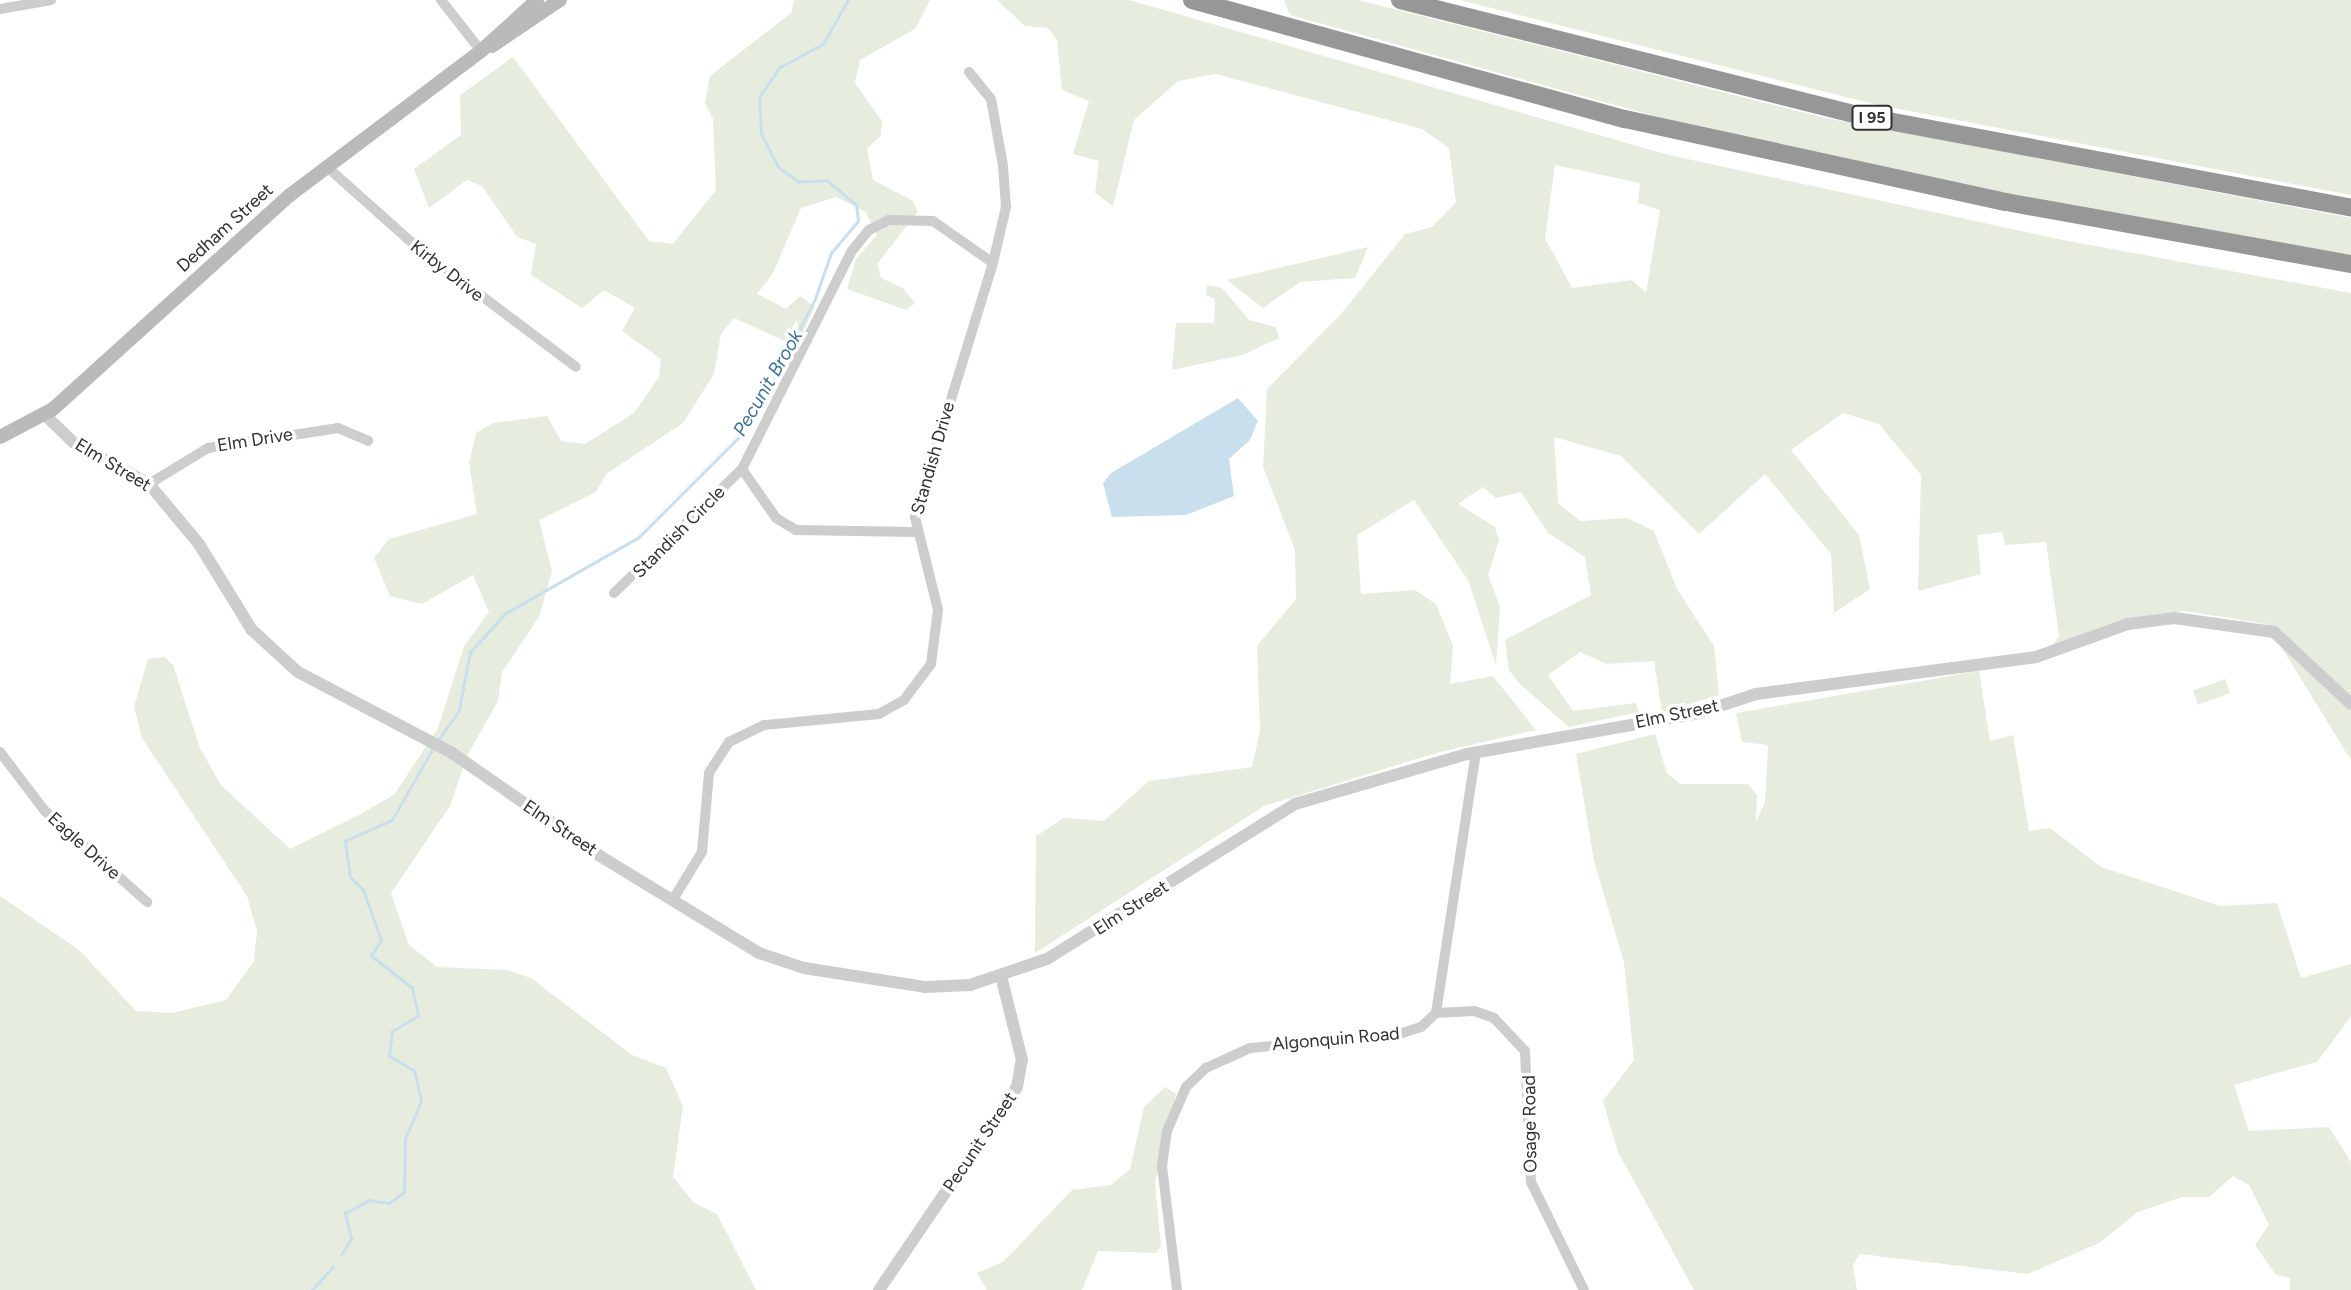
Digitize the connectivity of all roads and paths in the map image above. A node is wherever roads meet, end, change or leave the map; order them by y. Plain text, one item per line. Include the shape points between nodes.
1 (51, 0) edge
2 (441, 0) edge
3 (537, 0) edge
4 (560, 0) edge
5 (1192, 0) edge
6 (1400, 0) edge
7 (0, 9) edge
8 (481, 51) junction
9 (969, 72) dead end
10 (326, 166) junction
11 (2351, 208) edge
12 (2099, 220) junction
13 (993, 263) junction
14 (2351, 264) edge
15 (2351, 275) edge
16 (576, 367) dead end
17 (45, 415) junction
18 (0, 437) edge
19 (368, 441) dead end
20 (742, 469) junction
21 (149, 484) junction
22 (915, 532) junction
23 (614, 593) dead end
24 (2351, 704) edge
25 (0, 752) edge
26 (1476, 752) junction
27 (673, 901) junction
28 (147, 902) dead end
29 (1001, 976) junction
30 (1436, 1013) junction
31 (879, 1290) edge
32 (1177, 1290) edge
33 (1584, 1290) edge

1 - 7 street
2 - 8 street
3 - 8 main road, Dedham Street
4 - 8 main road, Dedham Street
5 - 12 highway via 1553,101
6 - 11 highway, I 95 via 1867,117
8 - 10 main road, Dedham Street
9 - 13 street, Standish Drive via 991,99 1003,166 1006,207
10 - 16 street, Kirby Drive via 419,249
10 - 17 main road, Dedham Street
12 - 14 highway
12 - 15 highway via 2153,240
13 - 20 street via 933,221 889,220 869,230 851,252
13 - 22 street, Standish Drive via 921,493
17 - 18 main road, Dedham Street
17 - 21 street, Elm Street via 74,443
19 - 21 street, Elm Drive via 338,428 208,448
20 - 22 street via 776,518 796,530
20 - 23 street, Standish Circle
21 - 27 street, Elm Street via 186,526 252,630 286,663 452,753
22 - 27 street, Standish Drive via 939,625 923,677 904,699 879,714 774,723 729,742 709,773 702,852
24 - 26 street, Elm Street via 2274,632 2160,619 2036,657 1756,694 1699,713
25 - 28 street, Eagle Drive via 45,811
26 - 29 street, Elm Street via 1284,808 1095,932
26 - 30 street
27 - 29 street, Elm Street via 759,953 804,968 938,988
29 - 31 street, Pecunit Street via 1022,1060 1017,1087
30 - 32 street, Algonquin Road via 1421,1027 1395,1035 1250,1048 1206,1068 1186,1087 1174,1110 1162,1166
30 - 33 street, Osage Road via 1474,1011 1494,1018 1525,1051 1531,1182

